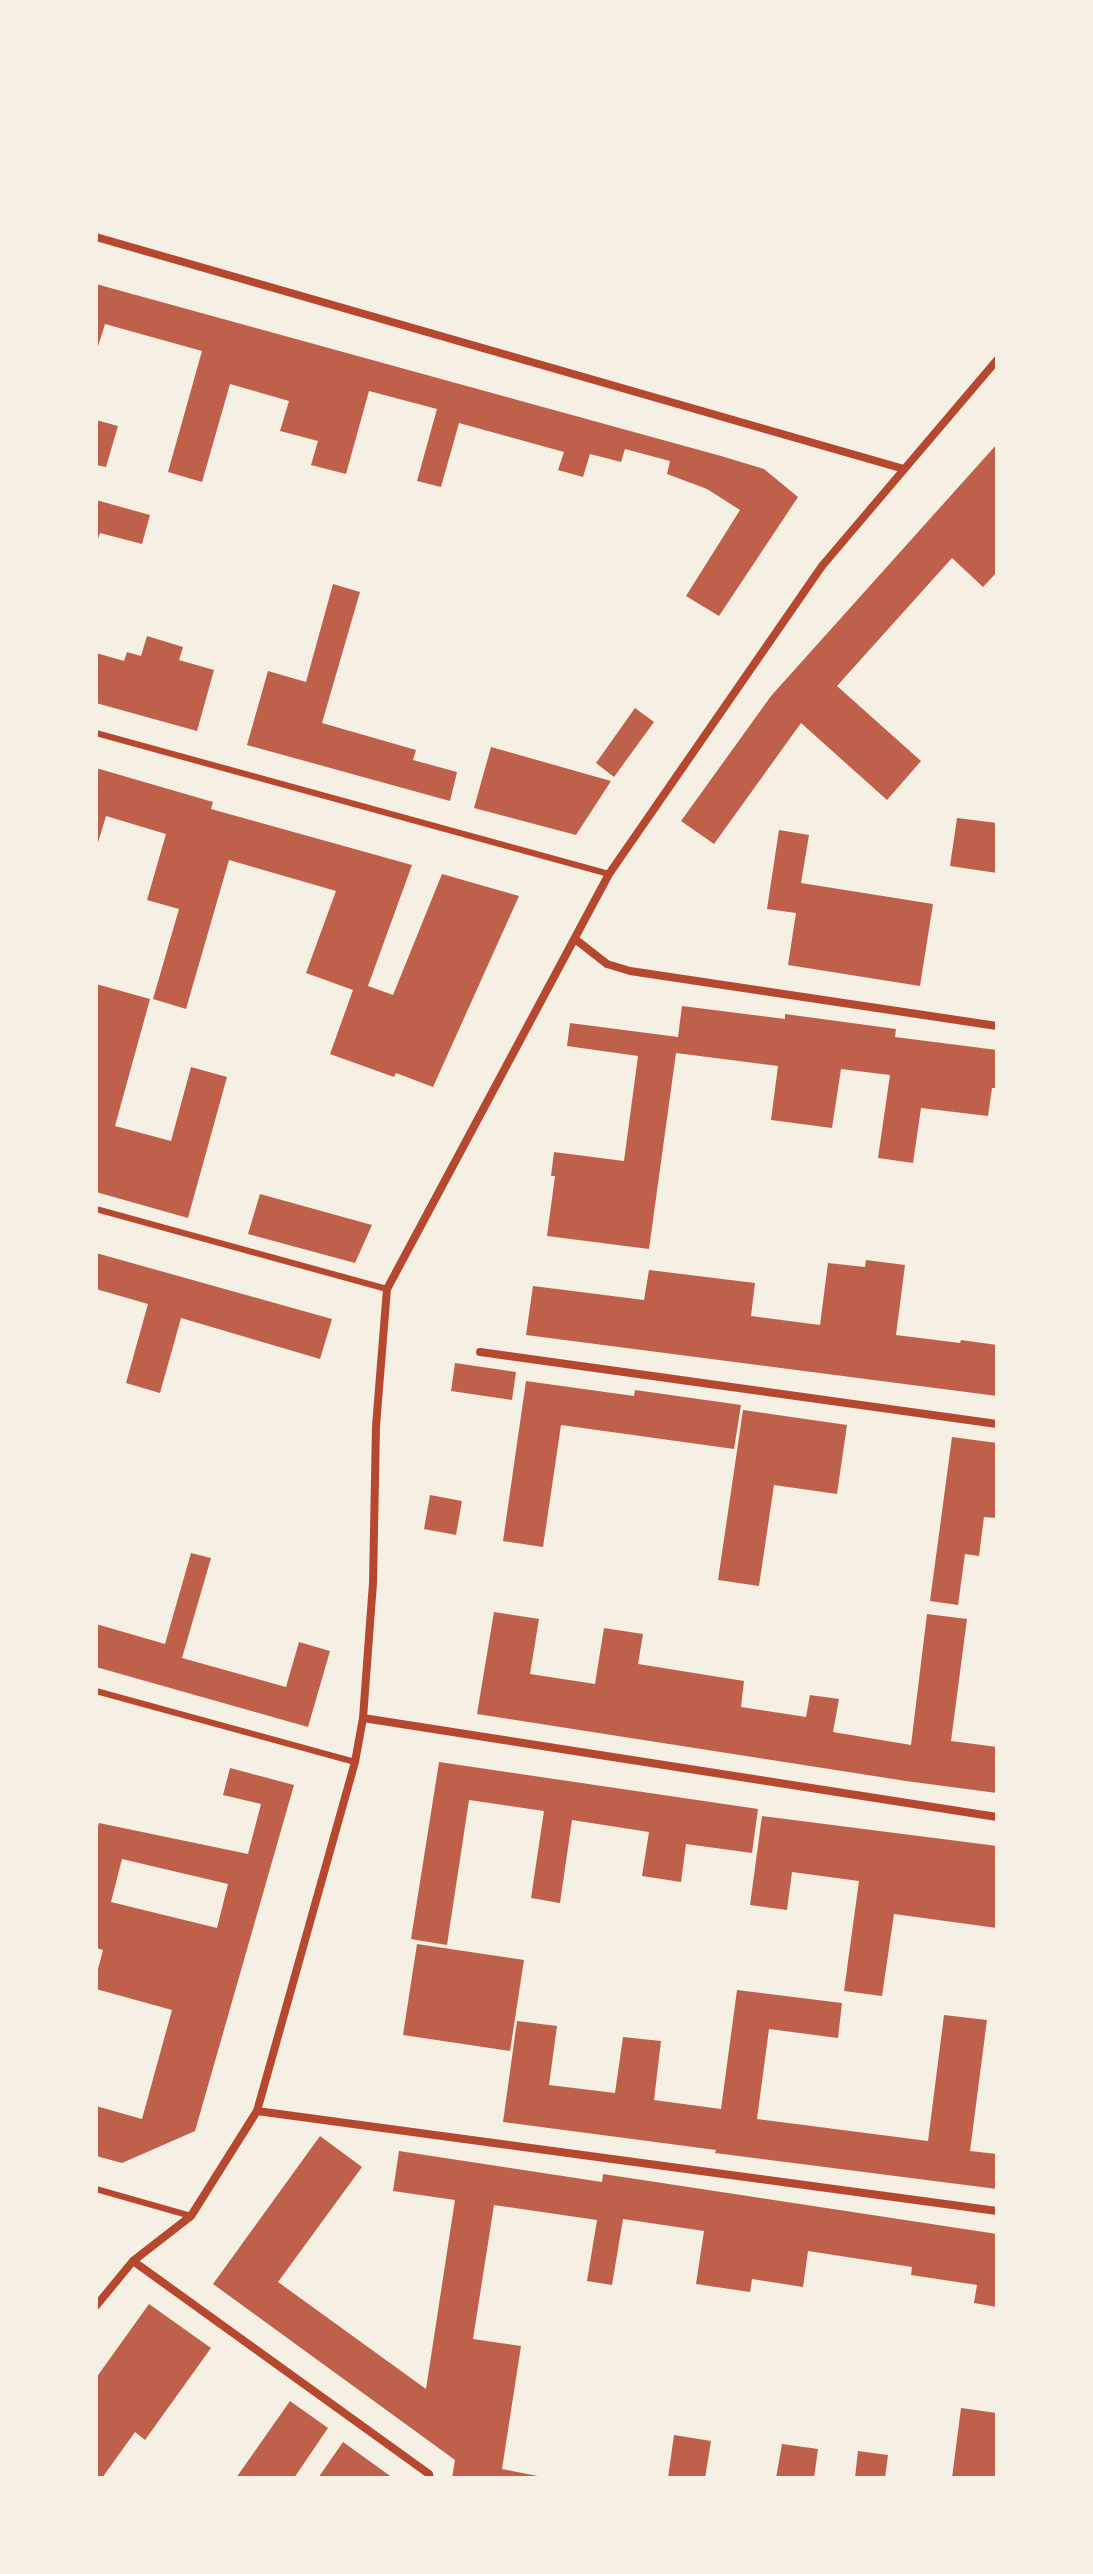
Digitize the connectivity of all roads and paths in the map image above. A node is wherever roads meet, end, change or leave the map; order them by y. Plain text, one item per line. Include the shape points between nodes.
1 (96, 237) edge
2 (997, 360) edge
3 (904, 469) junction
4 (96, 733) edge
5 (609, 874) junction
6 (575, 939) junction
7 (997, 1026) edge
8 (96, 1209) edge
9 (387, 1289) junction
10 (480, 1352) dead end
11 (997, 1424) edge
12 (96, 1691) edge
13 (363, 1718) junction
14 (355, 1762) junction
15 (997, 1817) edge
16 (257, 2111) junction
17 (96, 2189) edge
18 (997, 2211) edge
19 (191, 2216) junction
20 (133, 2261) junction
21 (96, 2306) edge
22 (430, 2478) edge

1 - 3 street
2 - 3 street
3 - 5 street via 822,566
4 - 5 lane
5 - 6 street
6 - 7 street via 607,964 630,971
6 - 9 street
8 - 9 lane
9 - 13 street
10 - 11 street
12 - 14 lane
13 - 14 street
13 - 15 street
14 - 16 street
16 - 18 street
16 - 19 street
17 - 19 lane
19 - 20 street
20 - 21 street
20 - 22 street

